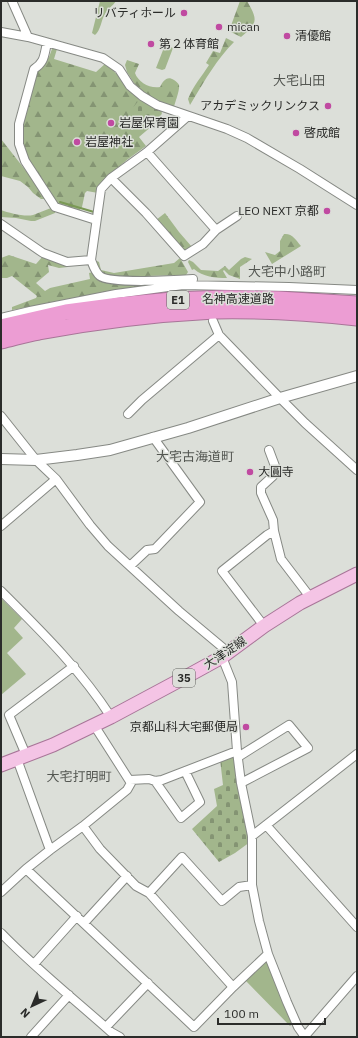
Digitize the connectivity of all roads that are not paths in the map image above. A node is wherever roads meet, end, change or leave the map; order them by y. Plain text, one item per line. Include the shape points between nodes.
1 (12, 1) edge
2 (1, 32) edge
3 (28, 37) junction
4 (47, 43) junction
5 (188, 116) junction
6 (148, 152) junction
7 (111, 178) junction
8 (357, 205) edge
9 (237, 216) dead end
10 (96, 220) junction
11 (1, 224) edge
12 (216, 230) junction
13 (91, 260) junction
14 (195, 282) junction
15 (357, 290) edge
16 (357, 304) edge
17 (1, 318) edge
18 (357, 318) edge
19 (213, 321) dead end
20 (1, 327) edge
21 (219, 335) junction
22 (1, 341) edge
23 (357, 376) edge
24 (280, 398) junction
25 (128, 414) dead end
26 (1, 416) edge
27 (153, 437) junction
28 (269, 450) dead end
29 (1, 459) edge
30 (36, 460) junction
31 (357, 470) edge
32 (56, 479) junction
33 (1, 526) edge
34 (274, 531) junction
35 (130, 566) junction
36 (357, 574) edge
37 (1, 591) edge
38 (310, 597) junction
39 (264, 626) junction
40 (225, 654) junction
41 (74, 666) junction
42 (111, 717) junction
43 (94, 725) junction
44 (237, 754) junction
45 (357, 754) edge
46 (22, 757) junction
47 (1, 765) edge
48 (186, 771) junction
49 (130, 780) junction
50 (155, 781) junction
51 (241, 783) junction
52 (266, 825) junction
53 (83, 826) junction
54 (252, 836) junction
55 (50, 850) junction
56 (26, 869) junction
57 (127, 876) junction
58 (252, 885) junction
59 (1, 892) edge
60 (149, 893) junction
61 (77, 916) junction
62 (84, 923) junction
63 (357, 927) edge
64 (1, 933) edge
65 (268, 954) junction
66 (34, 964) junction
67 (357, 976) edge
68 (148, 983) junction
69 (233, 987) junction
70 (69, 995) junction
71 (106, 1027) junction
72 (31, 1037) edge
73 (120, 1037) edge
74 (305, 1037) edge

1 - 3 street
2 - 3 street
3 - 4 street
4 - 5 street via 103,58 119,69 130,86 142,96 157,105
4 - 10 street via 44,60 34,69 20,124 19,144 25,161 55,207
5 - 6 street
5 - 8 street via 255,142
6 - 7 street
6 - 12 street
7 - 10 street via 102,189
7 - 12 street via 184,256 203,244
9 - 12 street
10 - 13 street
11 - 13 street via 43,253 67,262
13 - 14 street via 100,276 108,279
14 - 15 street
14 - 17 street via 116,294
16 - 20 highway, 名神高速道路 / E1 via 278,299 172,300 66,312
18 - 22 highway, 名神高速道路 / E1 via 280,312 215,311 87,324
19 - 21 street
21 - 24 street
21 - 25 street
23 - 24 street
24 - 27 street
24 - 31 street
26 - 30 street
27 - 30 street via 103,451
27 - 35 street via 200,502 155,549 147,550
28 - 34 street via 275,466 273,476 261,487 261,494
29 - 30 street
30 - 32 street
32 - 33 street
32 - 35 street via 108,546
34 - 38 street via 281,559
34 - 39 street via 222,571
35 - 40 street
36 - 38 main road, 大津淀線 / 35
37 - 41 street
38 - 39 main road, 大津淀線 / 35
39 - 40 main road, 大津淀線 / 35
40 - 42 main road, 大津淀線 / 35
40 - 44 street via 232,682
41 - 42 street
41 - 46 street via 9,715
42 - 43 main road, 大津淀線 / 35
43 - 46 main road, 大津淀線 / 35
43 - 49 street
44 - 48 street
44 - 51 street
44 - 51 street via 288,725 308,748
45 - 52 street
46 - 47 main road, 大津淀線 / 35
46 - 55 street
48 - 50 street
48 - 50 street via 200,802 181,818
49 - 50 street
49 - 53 street via 127,790
51 - 54 street
52 - 54 street
52 - 63 street
53 - 55 street
53 - 57 street via 100,850
54 - 58 street
55 - 56 street
56 - 59 street
56 - 61 street
57 - 60 street via 136,886
57 - 62 street
58 - 60 street via 239,887 222,901 182,857
58 - 65 street
60 - 69 street
61 - 62 street
61 - 66 street
62 - 68 street
64 - 66 street
65 - 69 street
65 - 74 street via 298,1027
66 - 70 street
67 - 74 street
68 - 69 street via 194,1027
68 - 71 street
70 - 71 street
70 - 72 street
71 - 73 street

